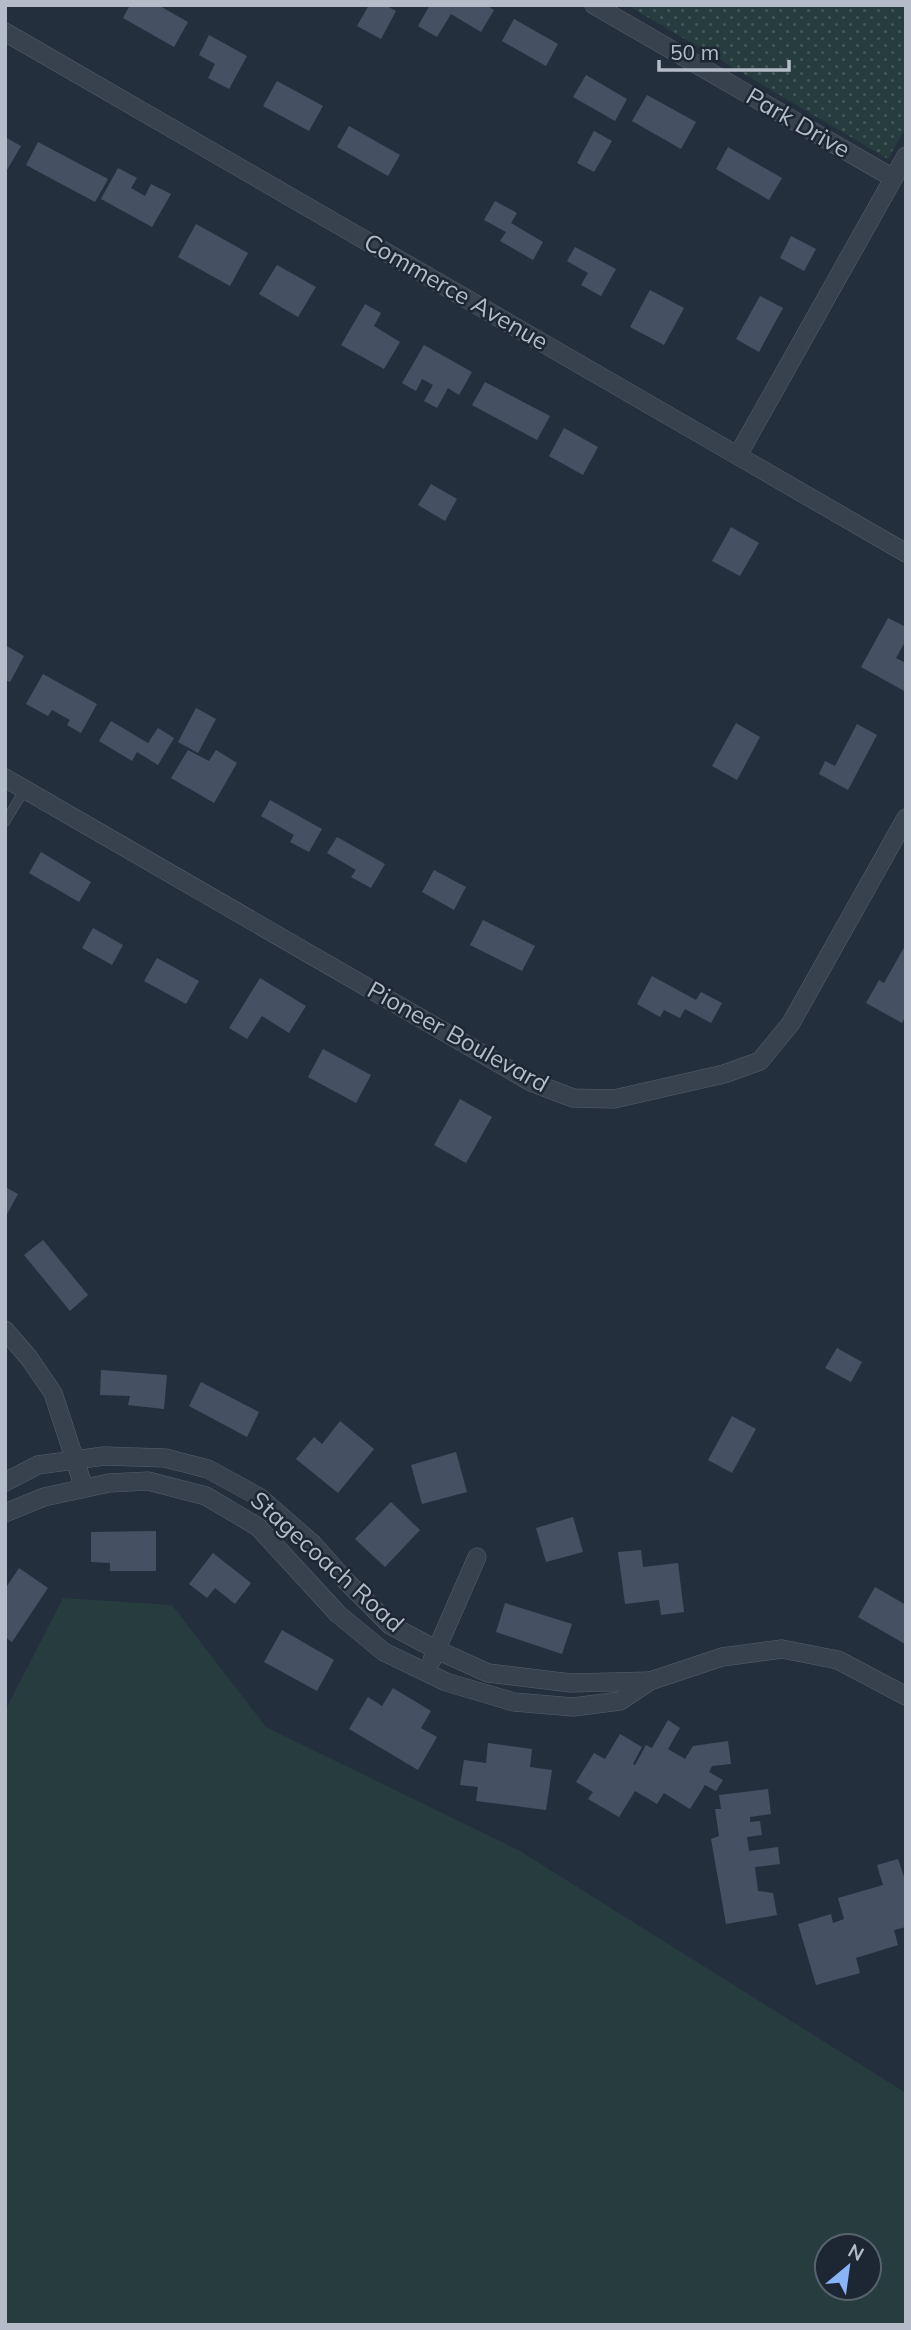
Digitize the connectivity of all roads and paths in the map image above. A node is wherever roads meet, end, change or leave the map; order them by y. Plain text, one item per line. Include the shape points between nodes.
1 (594, 5) edge
2 (5, 32) edge
3 (906, 156) edge
4 (893, 178) junction
5 (738, 456) junction
6 (906, 553) edge
7 (5, 778) edge
8 (25, 789) junction
9 (906, 818) edge
10 (5, 822) edge
11 (5, 1330) edge
12 (76, 1460) junction
13 (5, 1482) edge
14 (84, 1488) junction
15 (5, 1513) edge
16 (477, 1557) dead end
17 (437, 1650) junction
18 (426, 1672) junction
19 (650, 1681) junction
20 (906, 1696) edge

1 - 4 street, Park Drive
2 - 5 street, Commerce Avenue
3 - 4 street
4 - 5 street
5 - 6 street, Commerce Avenue
7 - 8 street, Pioneer Boulevard
8 - 9 street, Pioneer Boulevard via 531,1082 573,1098 614,1099 724,1074 760,1061 791,1023
8 - 10 lane
11 - 12 street via 53,1393
12 - 13 street, Stagecoach Road via 38,1465
12 - 14 street
12 - 17 street, Stagecoach Road via 165,1458 208,1469 268,1505 313,1544 390,1625
14 - 15 street, Stagecoach Road
14 - 18 street, Stagecoach Road via 148,1481 206,1496 258,1527 338,1614 384,1652
16 - 17 street
17 - 18 street
17 - 19 street, Stagecoach Road via 488,1673 571,1682
18 - 19 street, Stagecoach Road via 514,1702 573,1707 620,1702
19 - 20 street, Stagecoach Road via 722,1657 782,1649 838,1660

